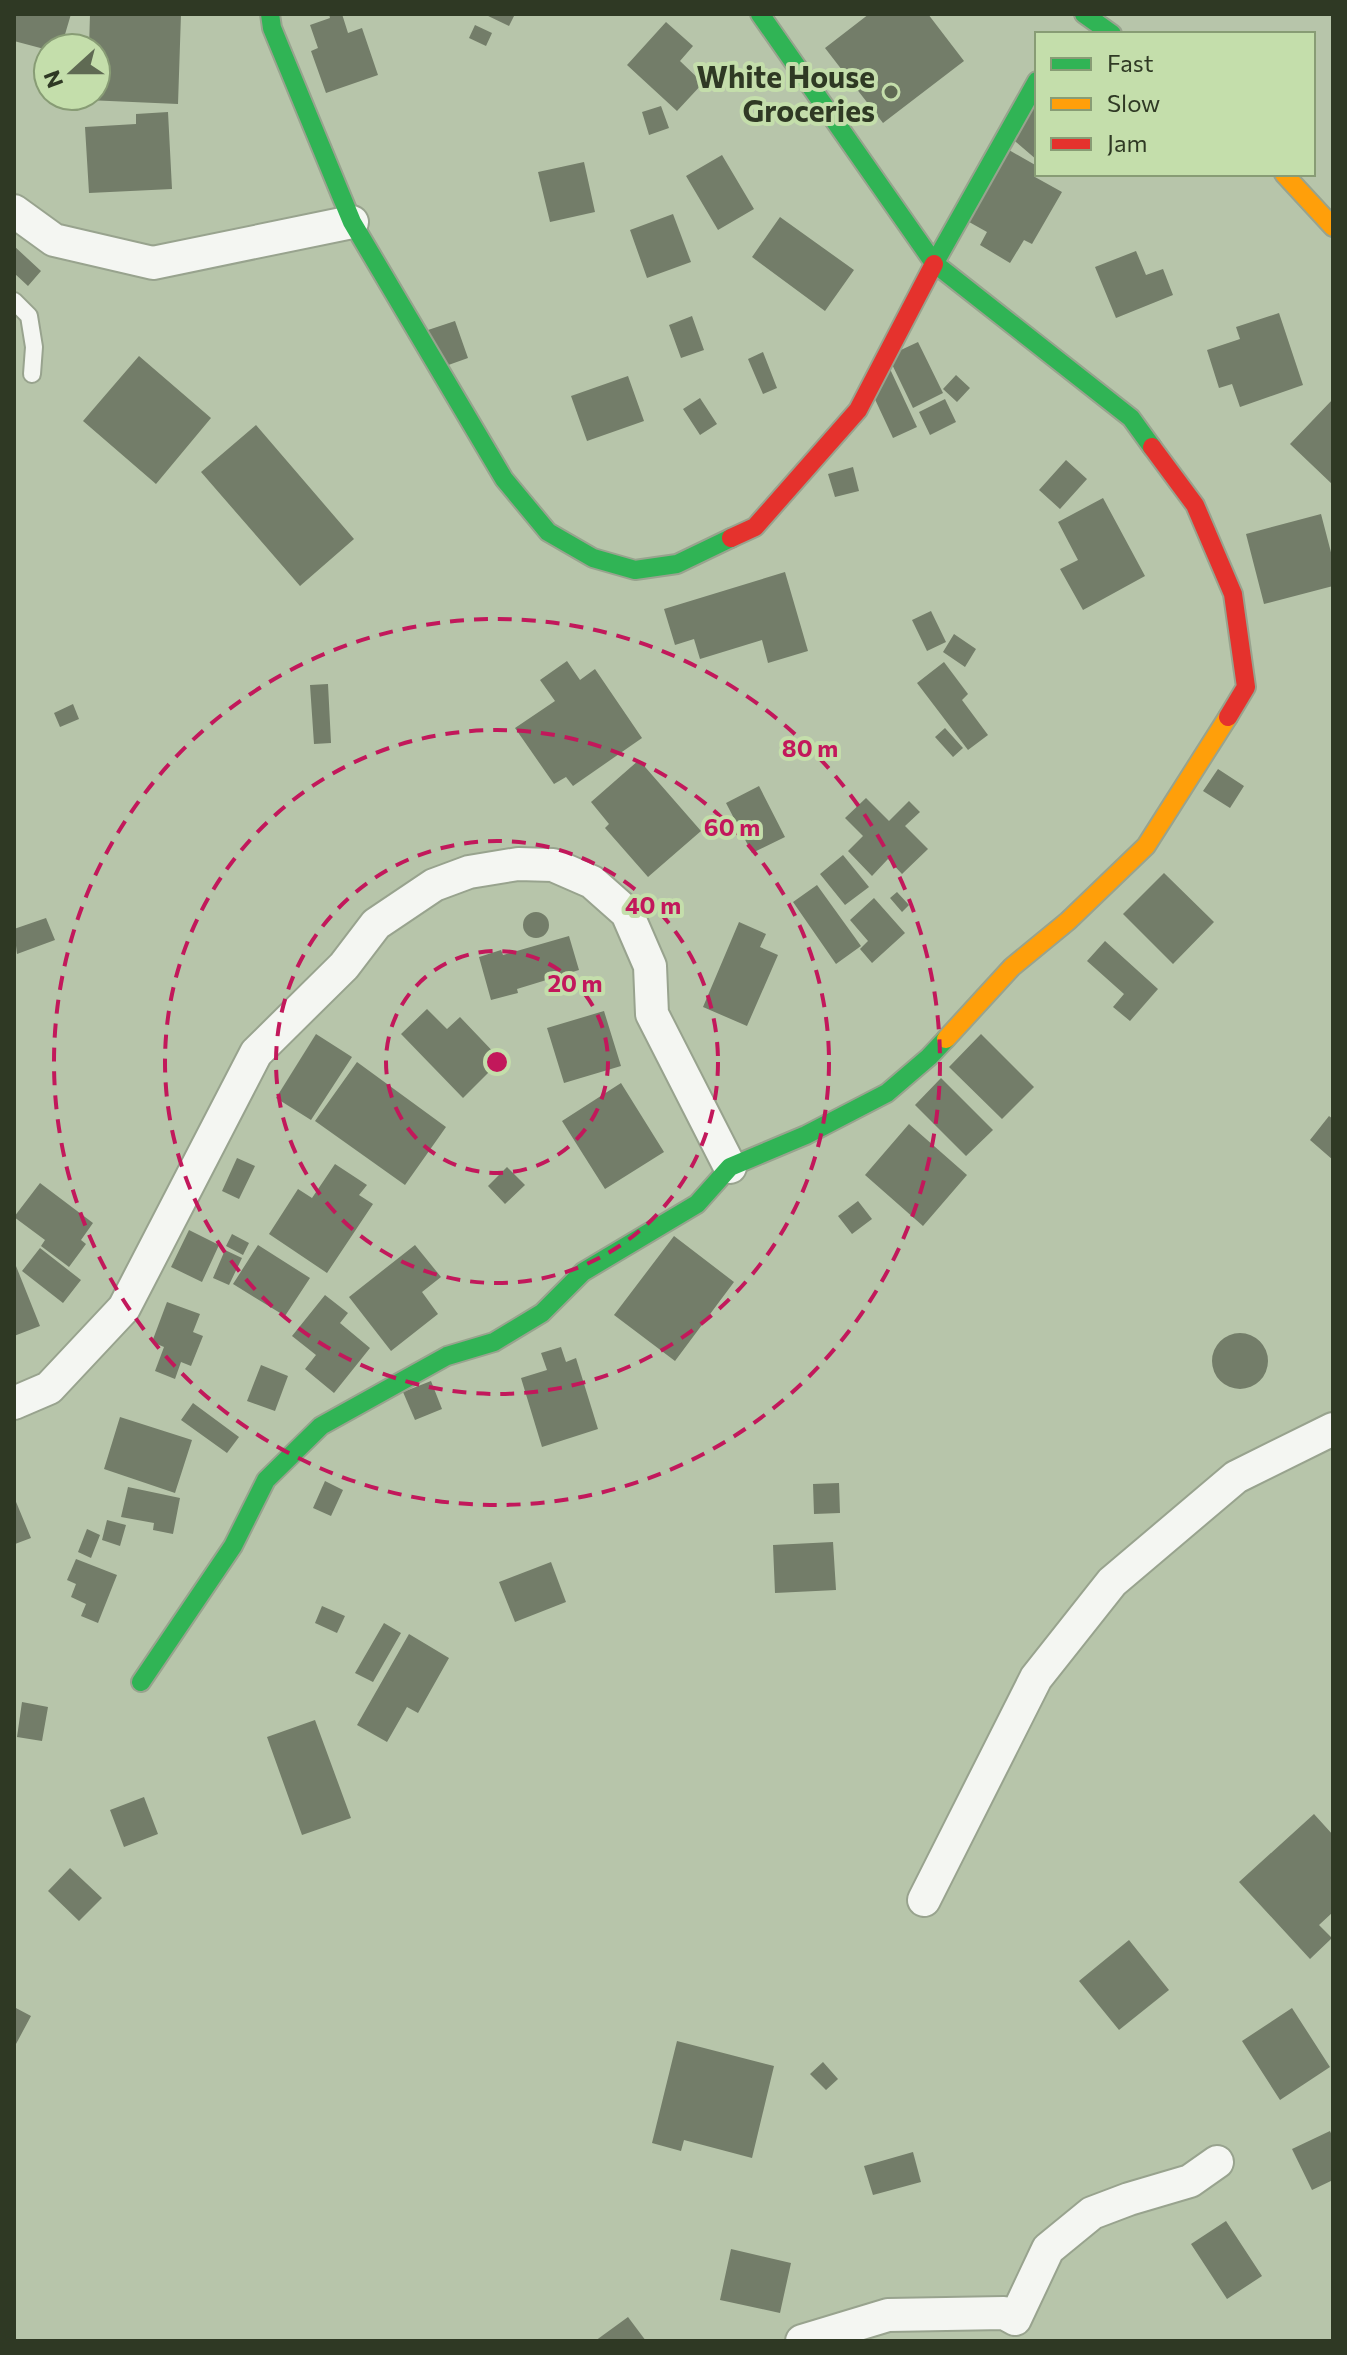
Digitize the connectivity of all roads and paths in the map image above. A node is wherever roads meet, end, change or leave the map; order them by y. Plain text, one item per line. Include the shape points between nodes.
1 (270, 14) edge
2 (760, 14) edge
3 (1075, 14) edge
4 (1084, 14) edge
5 (1065, 32) edge
6 (1109, 32) edge
7 (1035, 85) edge
8 (1286, 176) edge
9 (14, 211) edge
10 (352, 222) junction
11 (1333, 227) edge
12 (934, 263) junction
13 (14, 301) edge
14 (32, 374) dead end
15 (730, 1167) junction
16 (14, 1403) edge
17 (1333, 1429) edge
18 (141, 1682) dead end
19 (924, 1900) dead end
20 (1217, 2162) dead end
21 (1020, 2330) edge
22 (802, 2341) edge

1 - 10 street
2 - 12 street
3 - 5 street
4 - 6 street
7 - 12 street
8 - 11 street
9 - 10 street via 54,240 153,263
10 - 12 street via 504,479 548,532 593,558 635,570 677,564 755,527 858,410
12 - 15 street via 1131,418 1195,505 1233,594 1246,687 1146,846 1012,967 929,1057 887,1093
13 - 14 lane via 29,316
15 - 16 street via 652,1014 650,966 627,913 592,882 553,865 469,872 434,885 376,924 344,966 256,1053 124,1308 49,1388
15 - 18 street via 697,1204 583,1272 542,1313 494,1342 447,1356 321,1426 266,1480 233,1546
17 - 19 street via 1236,1477 1112,1582 1036,1678
20 - 21 street via 1190,2181 1092,2213 1048,2249
21 - 22 street via 1004,2313 888,2315

